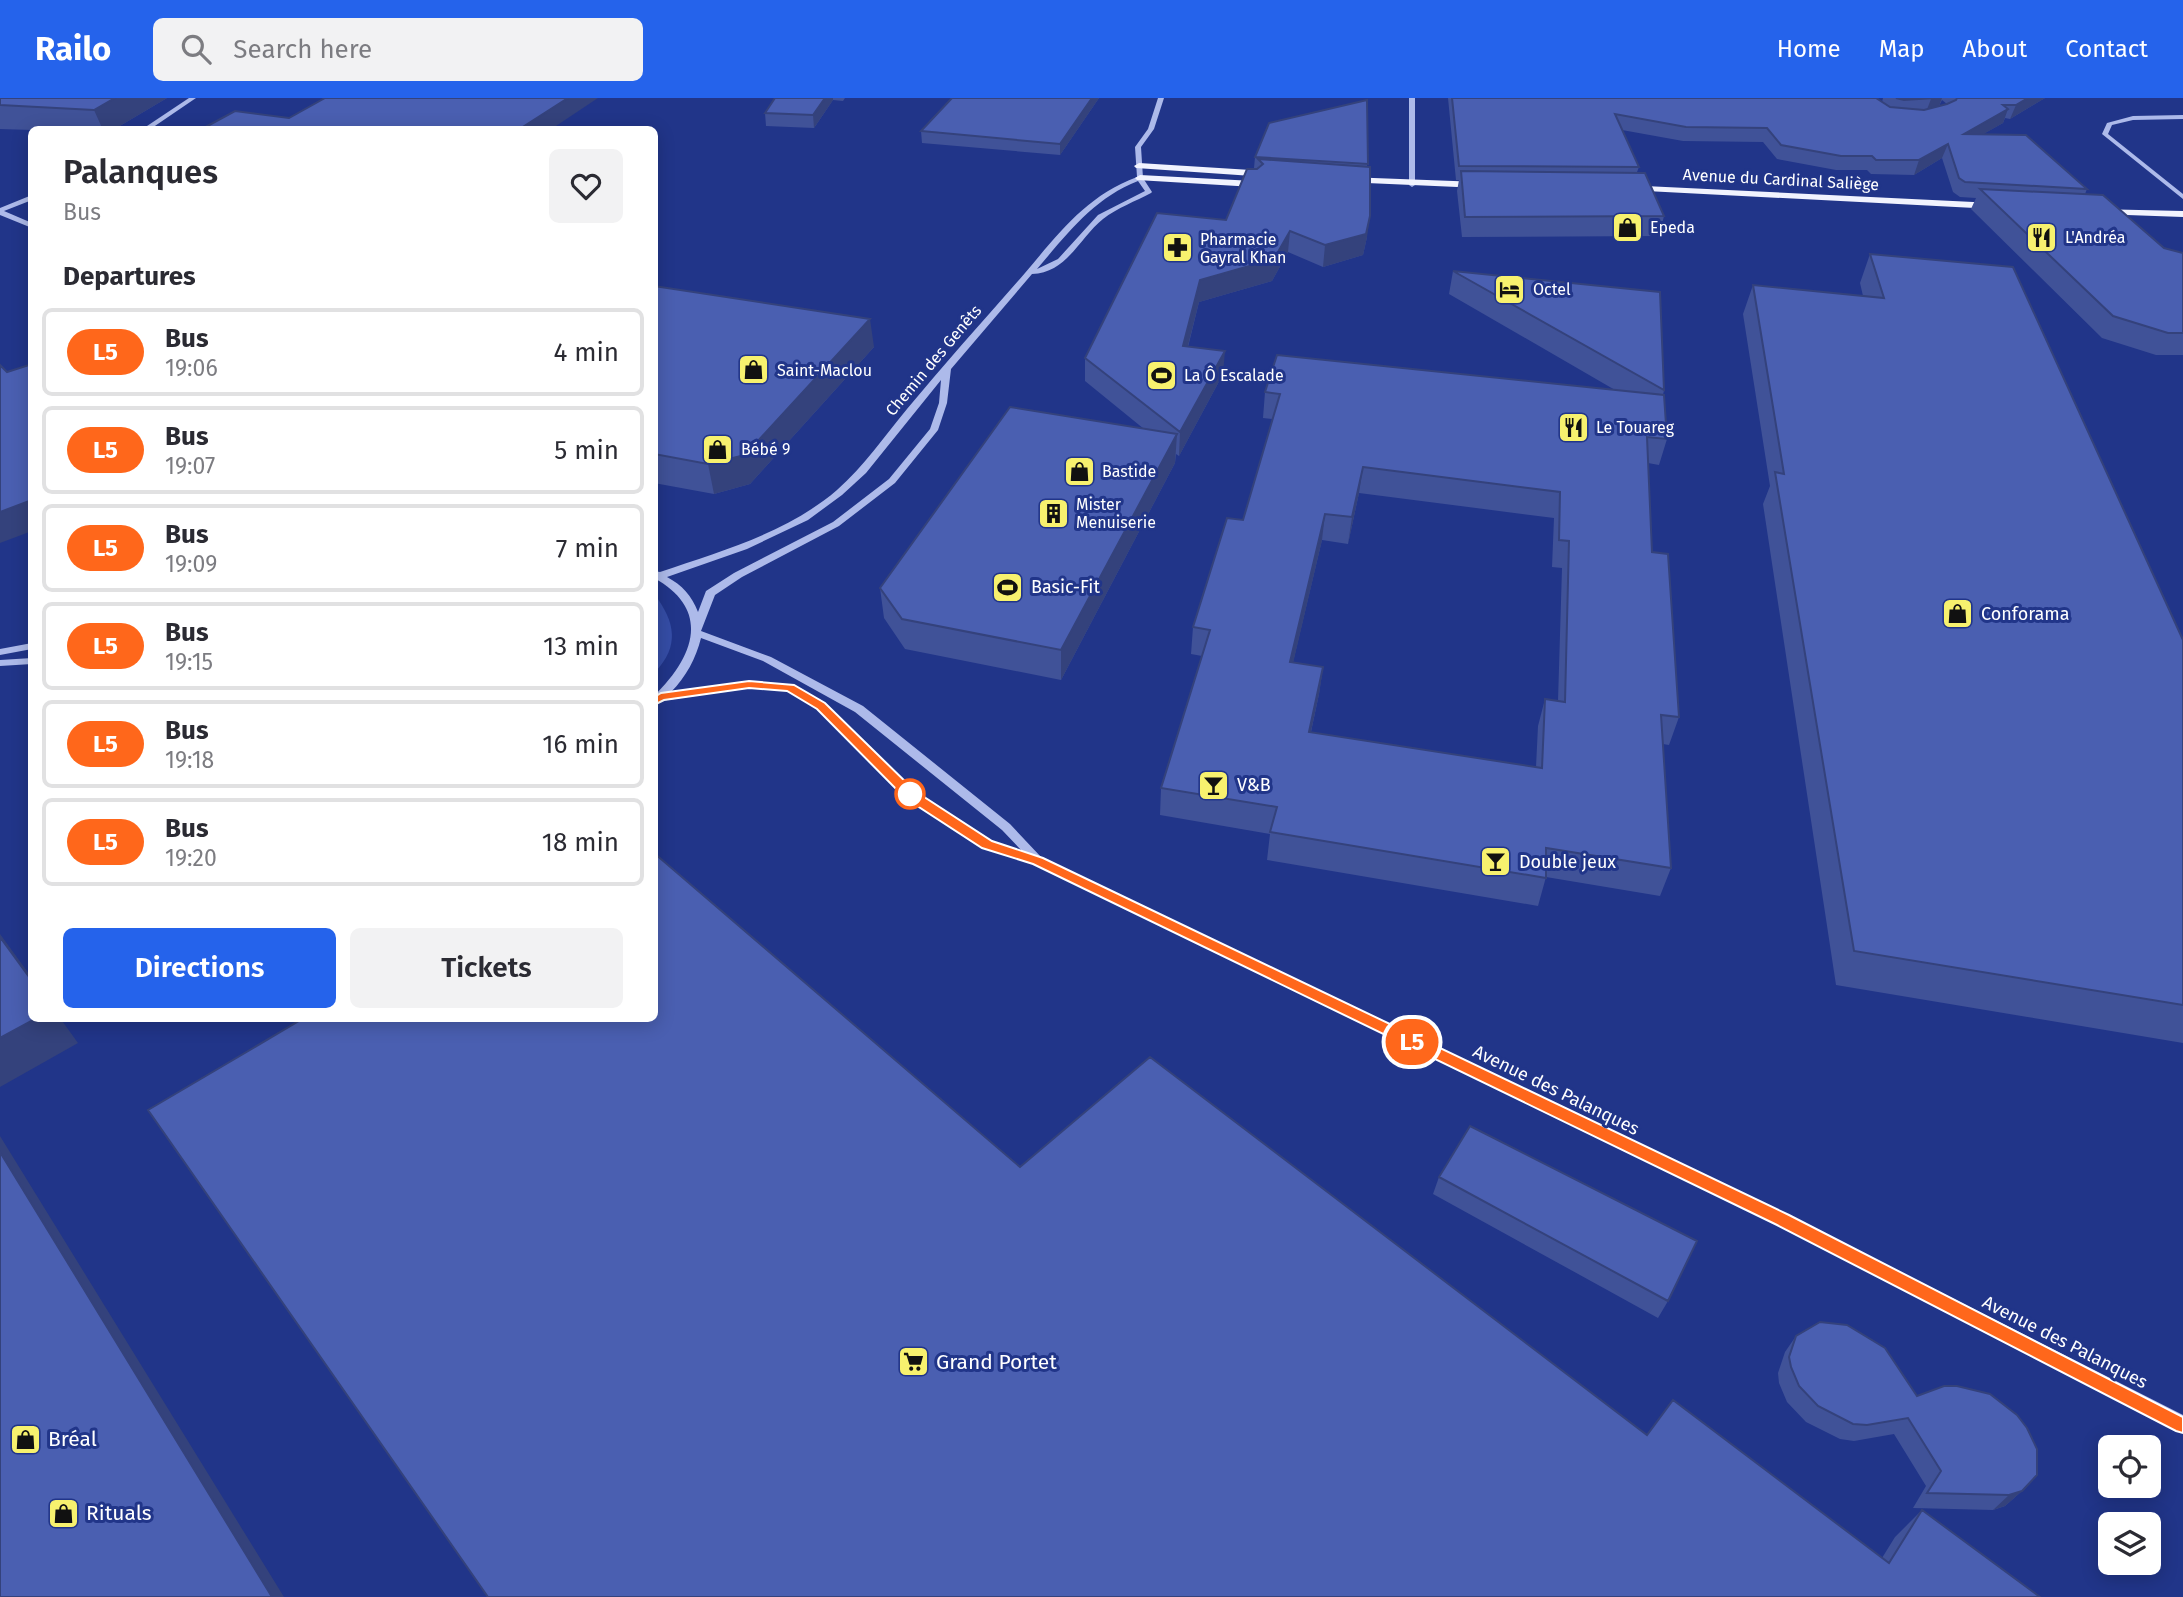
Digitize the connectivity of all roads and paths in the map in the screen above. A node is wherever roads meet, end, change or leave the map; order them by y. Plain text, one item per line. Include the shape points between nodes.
1 (193, 98) edge
2 (1161, 98) edge
3 (1412, 98) edge
4 (2183, 117) edge
5 (150, 126) edge
6 (1139, 166) junction
7 (1140, 178) junction
8 (1340, 182) edge
9 (1412, 185) junction
10 (1494, 186) edge
11 (1617, 187) edge
12 (2183, 197) edge
13 (28, 199) edge
14 (2004, 206) edge
15 (2081, 210) edge
16 (0, 211) edge
17 (2183, 214) edge
18 (28, 224) edge
19 (1031, 273) junction
20 (947, 367) junction
21 (658, 575) edge
22 (658, 576) edge
23 (698, 631) junction
24 (28, 647) edge
25 (0, 652) edge
26 (28, 661) edge
27 (0, 663) edge
28 (658, 699) edge
29 (1038, 861) junction
30 (2183, 1424) edge

1 - 5 street
2 - 6 street via 1152,128 1138,147
3 - 9 street
4 - 12 street via 2133,118 2109,124 2105,134
6 - 7 street
6 - 7 main road via 1279,180
7 - 19 street, Chemin des Genêts via 1116,187 1078,216
7 - 19 street via 1149,192 1101,216 1061,261
8 - 9 main road
9 - 10 main road
11 - 14 main road, Avenue du Cardinal Saliège
13 - 16 street
15 - 17 main road
16 - 18 street
19 - 20 street, Chemin des Genêts
20 - 21 street, Chemin des Genêts via 863,471 831,499 804,518 744,547
20 - 23 street via 934,430 892,481 836,524 710,593
22 - 23 street via 680,590 693,608
23 - 28 street via 688,665
23 - 29 street via 767,659 859,709 1006,827
24 - 25 street
26 - 27 street
28 - 29 street, Avenue des Palanques via 749,685 789,687 821,706 910,794 987,845
29 - 30 street, Avenue des Palanques via 1783,1220

